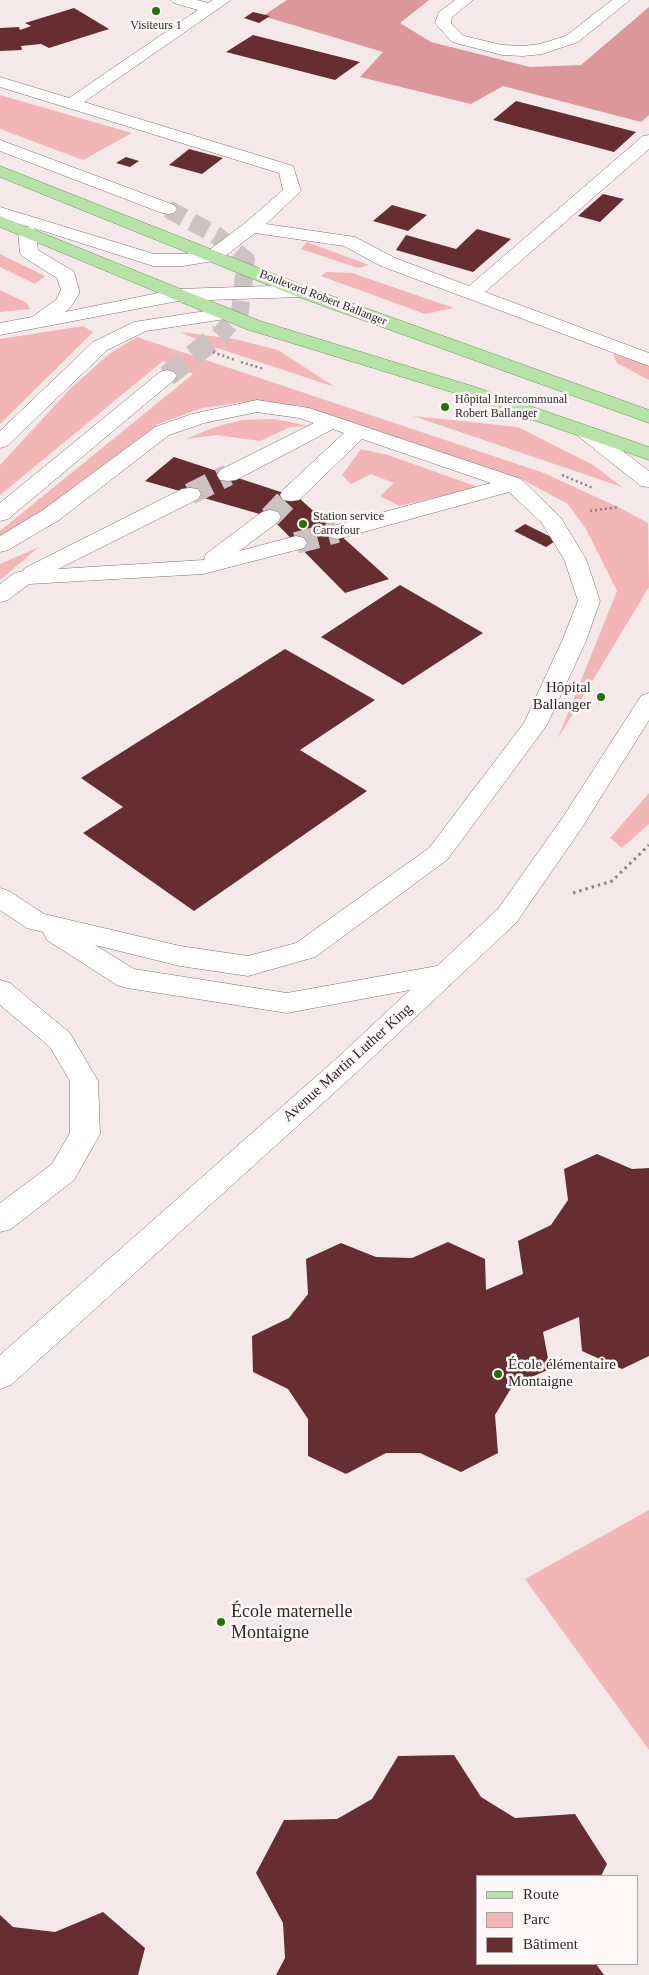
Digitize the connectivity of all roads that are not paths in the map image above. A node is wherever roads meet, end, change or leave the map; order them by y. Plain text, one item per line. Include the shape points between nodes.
1 (179, 0) edge
2 (466, 0) edge
3 (622, 0) edge
4 (217, 4) edge
5 (0, 82) edge
6 (72, 103) junction
7 (649, 140) edge
8 (0, 145) edge
9 (0, 171) edge
10 (168, 209) tunnel mouth
11 (0, 212) edge
12 (0, 221) edge
13 (251, 227) junction
14 (27, 232) junction
15 (213, 256) junction
16 (300, 291) junction
17 (472, 293) junction
18 (178, 295) junction
19 (225, 314) junction
20 (37, 322) junction
21 (0, 329) edge
22 (649, 360) edge
23 (167, 376) tunnel mouth
24 (649, 417) edge
25 (332, 422) junction
26 (358, 432) junction
27 (584, 432) junction
28 (0, 442) edge
29 (649, 454) edge
30 (228, 475) tunnel mouth
31 (649, 481) edge
32 (512, 484) junction
33 (190, 494) tunnel mouth
34 (291, 495) tunnel mouth
35 (0, 514) edge
36 (270, 517) tunnel mouth
37 (337, 532) tunnel mouth
38 (296, 543) tunnel mouth
39 (0, 545) edge
40 (203, 567) junction
41 (23, 578) junction
42 (0, 595) edge
43 (647, 700) edge
44 (0, 897) edge
45 (36, 921) junction
46 (444, 974) junction
47 (0, 990) edge
48 (0, 1220) edge
49 (0, 1375) edge

1 - 4 street
2 - 3 street via 445,15 443,24 451,33 458,39 479,45 523,51 549,48 572,39
4 - 6 street
5 - 6 street
6 - 13 street via 287,170 292,191
7 - 17 street
8 - 10 street
9 - 15 main road, Boulevard Robert Ballanger
11 - 15 street via 152,260
12 - 14 main road
13 - 15 street
13 - 17 street via 349,241 388,262
14 - 18 main road
14 - 20 street via 29,252 66,275 70,290 63,304
15 - 16 main road, Boulevard Robert Ballanger
16 - 18 street
16 - 24 main road, Boulevard Robert Ballanger
17 - 22 street
18 - 19 main road
18 - 20 street
19 - 27 main road
19 - 28 street via 142,326 100,346
20 - 21 street
23 - 35 street
25 - 26 street
25 - 30 street
25 - 39 street via 302,412 257,406 200,418 162,431 51,515
26 - 32 street
26 - 34 street
27 - 29 main road
27 - 31 street
32 - 37 street
32 - 45 street via 550,518 575,558 589,601 535,725 438,854 305,950 248,966 180,956
33 - 41 street
36 - 40 street
38 - 40 street
40 - 41 street
41 - 42 street
43 - 46 street, Avenue Martin Luther King via 572,823 507,916
44 - 45 street
45 - 46 street via 127,978 288,1003
46 - 49 street, Avenue Martin Luther King via 346,1066
47 - 48 street via 60,1040 84,1081 85,1134 63,1172

